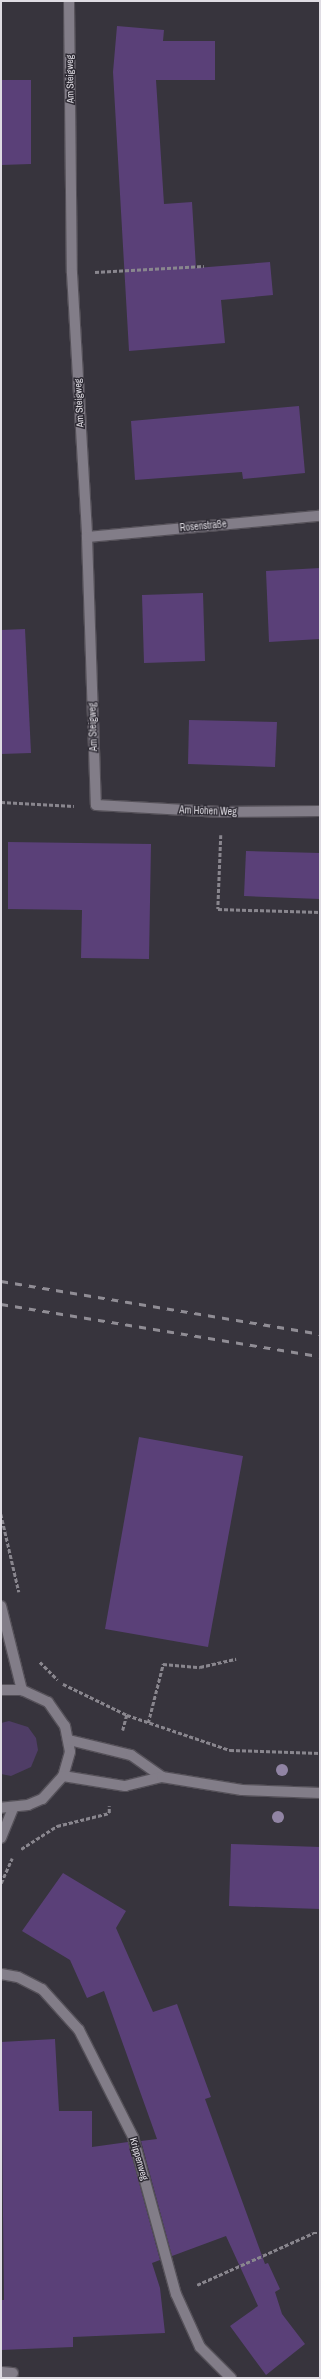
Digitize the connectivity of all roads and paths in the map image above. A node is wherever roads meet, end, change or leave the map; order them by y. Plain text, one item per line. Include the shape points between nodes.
1 (69, 1) edge
2 (204, 266) dead end
3 (72, 273) junction
4 (320, 516) edge
5 (87, 537) junction
6 (1, 802) edge
7 (96, 805) junction
8 (320, 811) edge
9 (221, 812) junction
10 (320, 912) edge
11 (1, 1514) edge
12 (20, 1597) dead end
13 (1, 1606) edge
14 (236, 1659) dead end
15 (1, 1690) edge
16 (22, 1690) junction
17 (127, 1715) dead end
18 (148, 1724) junction
19 (69, 1740) junction
20 (320, 1753) edge
21 (64, 1776) junction
22 (162, 1777) junction
23 (320, 1793) edge
24 (1, 1808) edge
25 (13, 1808) junction
26 (1, 1838) edge
27 (14, 1855) dead end
28 (1, 1883) edge
29 (1, 1974) edge
30 (320, 2233) edge
31 (176, 2294) junction
32 (1, 2372) edge
33 (13, 2373) dead end
34 (230, 2378) edge

1 - 3 street, Am Steigweg
2 - 3 path
3 - 5 street, Am Steigweg
4 - 5 street, Rosenstraße
5 - 7 street, Am Steigweg
6 - 7 path
7 - 9 street, Am Hohen Weg
8 - 9 street, Am Hohen Weg
9 - 10 path via 218,908
11 - 12 path
13 - 16 street
14 - 18 path via 200,1667 163,1664
15 - 16 street
16 - 19 street via 36,1694 58,1713
17 - 18 path
18 - 20 path via 230,1750
19 - 21 street
19 - 22 street via 132,1755
21 - 22 street via 125,1786
21 - 25 street via 42,1799
22 - 23 street via 242,1790
24 - 25 street
25 - 26 street
27 - 28 path
29 - 31 street, Krippenweg via 18,1977 42,1989 79,2030 133,2137
30 - 31 path via 312,2233
31 - 34 street, Krippenweg via 200,2347
32 - 33 street

